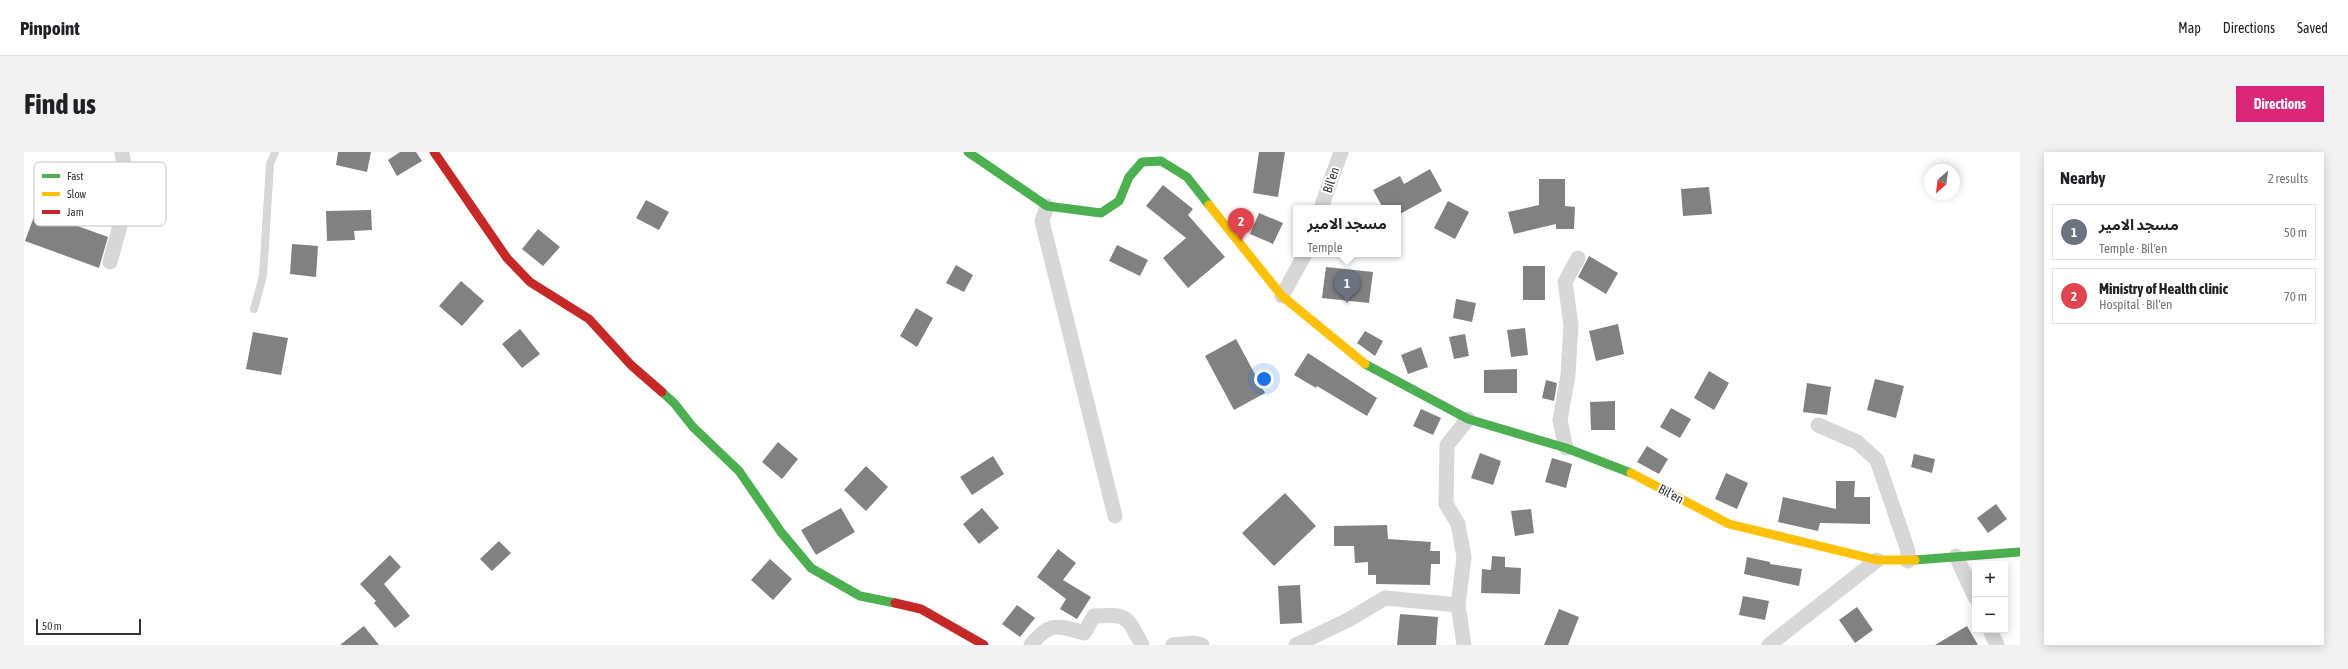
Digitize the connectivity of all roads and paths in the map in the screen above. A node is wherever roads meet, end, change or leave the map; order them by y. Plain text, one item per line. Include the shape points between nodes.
1 (122, 152) edge
2 (275, 152) edge
3 (434, 152) edge
4 (968, 152) edge
5 (1341, 152) edge
6 (1138, 157) edge
7 (123, 162) edge
8 (1322, 205) edge
9 (1047, 206) junction
10 (120, 226) edge
11 (1303, 257) edge
12 (1578, 258) dead end
13 (110, 262) dead end
14 (1282, 296) junction
15 (254, 309) dead end
16 (1468, 419) junction
17 (1818, 425) dead end
18 (1566, 448) junction
19 (1115, 516) dead end
20 (2020, 552) edge
21 (1956, 556) junction
22 (1877, 560) junction
23 (1908, 561) junction
24 (1972, 591) edge
25 (1458, 605) junction
26 (1991, 633) edge
27 (984, 645) edge
28 (1031, 645) edge
29 (1142, 645) edge
30 (1173, 645) edge
31 (1202, 645) edge
32 (1296, 645) edge
33 (1464, 645) edge
34 (1769, 645) edge
35 (1997, 645) edge

1 - 7 street
2 - 15 lane via 270,164 263,276
3 - 27 street via 507,258 530,282 589,319 631,365 674,403 693,427 739,471 781,532 811,568 860,596 921,609
4 - 9 street
5 - 8 street, Bil'en
6 - 9 street via 1119,201 1101,213
6 - 14 street, Bil'en via 1161,161 1187,177
9 - 19 street via 1042,221
10 - 13 street
11 - 14 street
12 - 18 street via 1565,282 1571,325 1568,375 1560,420
14 - 16 street, Bil'en via 1361,362
16 - 18 street, Bil'en
16 - 25 street via 1447,445 1446,504 1458,524 1464,557
17 - 23 street via 1857,442 1877,460 1908,551
18 - 22 street, Bil'en via 1628,471 1730,524
20 - 21 street
21 - 23 street, Bil'en
21 - 24 street
22 - 23 street, Bil'en
22 - 34 street
25 - 32 street via 1385,598 1350,619
25 - 33 street
26 - 35 street
28 - 29 street via 1042,631 1060,626 1084,633 1094,616 1119,615 1130,623
30 - 31 street

